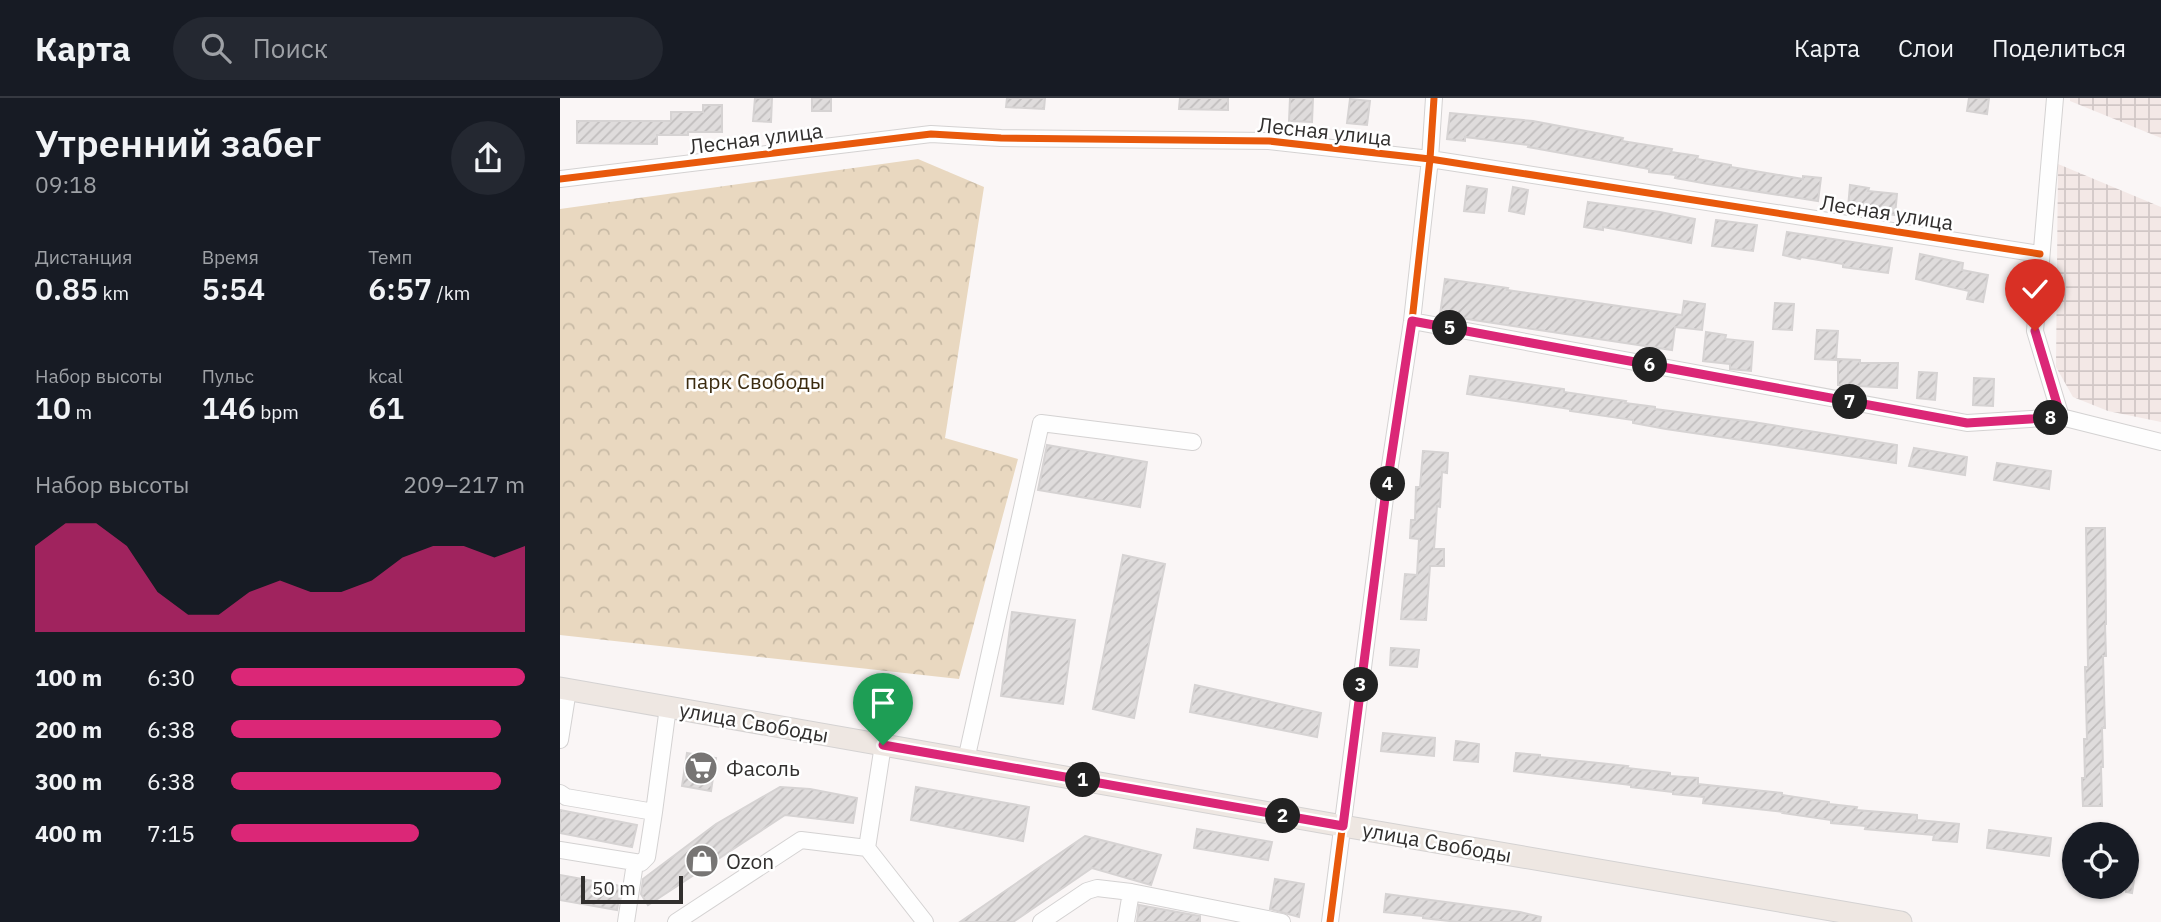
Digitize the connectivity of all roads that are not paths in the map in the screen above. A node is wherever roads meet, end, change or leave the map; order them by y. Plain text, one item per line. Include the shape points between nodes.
1 (1434, 98) edge
2 (2055, 98) edge
3 (1430, 159) junction
4 (560, 179) edge
5 (2040, 254) junction
6 (1412, 321) junction
7 (2061, 417) junction
8 (1193, 442) dead end
9 (2161, 442) edge
10 (564, 689) edge
11 (668, 707) junction
12 (560, 740) edge
13 (883, 745) junction
14 (967, 760) junction
15 (560, 793) edge
16 (654, 812) junction
17 (1343, 826) junction
18 (867, 848) junction
19 (560, 850) edge
20 (635, 863) junction
21 (1132, 892) junction
22 (626, 922) edge
23 (676, 922) edge
24 (925, 922) edge
25 (1041, 922) edge
26 (1126, 922) edge
27 (1282, 922) edge
28 (1330, 922) edge
29 (1900, 922) edge

1 - 3 street
2 - 5 street
3 - 4 street, Лесная улица via 1269,141 931,134
3 - 5 street, Лесная улица
3 - 6 street
5 - 7 street via 2035,331
6 - 7 street via 1967,423
6 - 17 street
7 - 9 street
8 - 14 street via 1041,424
10 - 11 main road, улица Свободы
10 - 12 street
11 - 13 main road, улица Свободы
11 - 16 street
13 - 14 main road, улица Свободы
13 - 18 street
14 - 17 main road, улица Свободы
15 - 16 street
16 - 20 street via 647,857
17 - 28 street
17 - 29 main road, улица Свободы
18 - 23 street via 801,840
18 - 24 street
19 - 20 street
20 - 22 street
21 - 25 street via 1087,891
21 - 26 street
21 - 27 street

